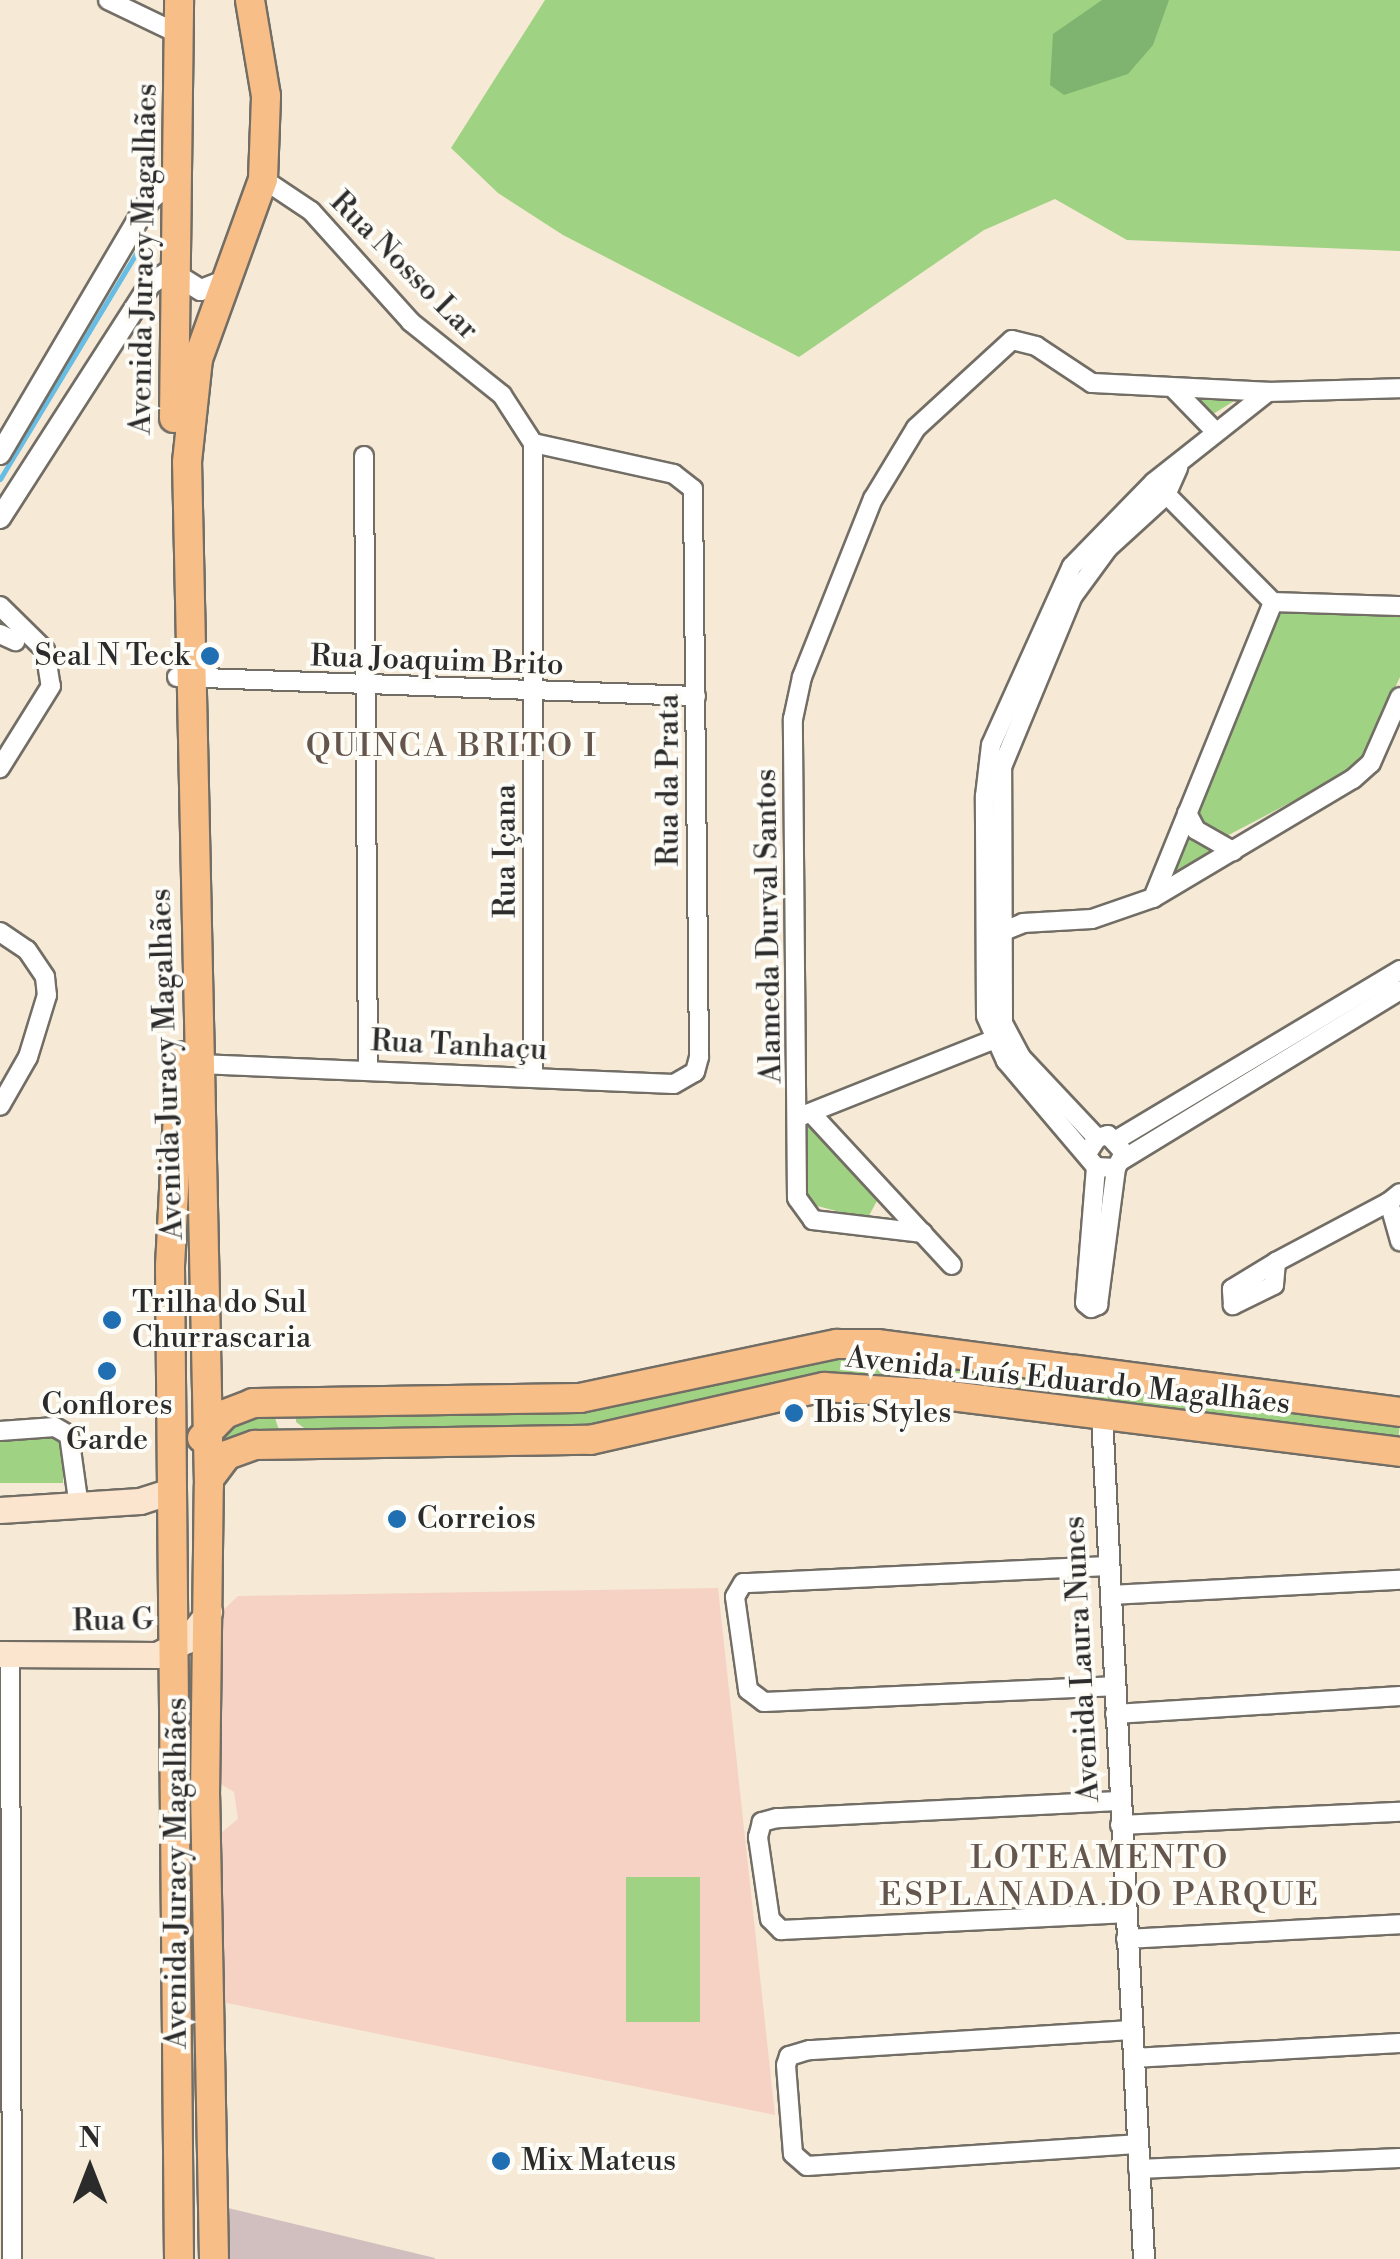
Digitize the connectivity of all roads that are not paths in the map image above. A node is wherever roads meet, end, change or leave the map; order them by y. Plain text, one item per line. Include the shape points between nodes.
1 (108, 0) edge
2 (178, 0) edge
3 (250, 0) edge
4 (178, 34) junction
5 (178, 174) junction
6 (263, 179) junction
7 (178, 272) junction
8 (225, 281) junction
9 (1173, 388) junction
10 (1400, 388) edge
11 (1268, 392) junction
12 (1216, 431) junction
13 (533, 443) junction
14 (0, 454) edge
15 (364, 456) dead end
16 (1160, 488) junction
17 (0, 518) edge
18 (1273, 602) junction
19 (0, 606) edge
20 (1400, 606) edge
21 (183, 678) junction
22 (367, 688) junction
23 (534, 692) junction
24 (696, 696) junction
25 (1400, 700) edge
26 (0, 768) edge
27 (1187, 813) junction
28 (1233, 851) junction
29 (1153, 898) junction
30 (0, 932) edge
31 (991, 936) junction
32 (1400, 970) edge
33 (1400, 990) edge
34 (1000, 1037) junction
35 (699, 1056) joint
36 (199, 1064) junction
37 (368, 1068) junction
38 (532, 1078) junction
39 (0, 1106) edge
40 (805, 1115) junction
41 (1118, 1139) junction
42 (1094, 1152) junction
43 (1119, 1164) junction
44 (1394, 1197) edge
45 (174, 1199) junction
46 (204, 1199) junction
47 (923, 1233) junction
48 (1400, 1241) edge
49 (1276, 1262) dead end
50 (952, 1265) dead end
51 (928, 1350) junction
52 (207, 1372) junction
53 (918, 1392) junction
54 (294, 1402) junction
55 (253, 1403) junction
56 (1400, 1412) edge
57 (1102, 1415) junction
58 (208, 1429) junction
59 (0, 1431) edge
60 (298, 1443) junction
61 (1400, 1452) edge
62 (209, 1480) junction
63 (172, 1491) junction
64 (79, 1507) junction
65 (0, 1510) edge
66 (1108, 1566) junction
67 (1400, 1580) edge
68 (1110, 1595) junction
69 (209, 1612) junction
70 (173, 1651) junction
71 (5, 1654) edge
72 (1114, 1686) junction
73 (1400, 1696) edge
74 (1115, 1714) junction
75 (172, 1791) junction
76 (205, 1796) junction
77 (1118, 1801) junction
78 (1400, 1812) edge
79 (1120, 1825) junction
80 (1124, 1914) junction
81 (1400, 1924) edge
82 (1126, 1939) junction
83 (1131, 2030) junction
84 (1400, 2044) edge
85 (1133, 2058) junction
86 (1136, 2144) junction
87 (1400, 2158) edge
88 (1138, 2169) junction
89 (12, 2259) edge
90 (179, 2259) edge
91 (214, 2259) edge
92 (1144, 2259) edge

1 - 4 street
2 - 4 main road, Avenida Juracy Magalhães
3 - 6 main road, Avenida Juracy Magalhães via 266,96
4 - 5 main road, Avenida Juracy Magalhães
5 - 7 main road, Avenida Juracy Magalhães
5 - 14 street via 150,201
6 - 8 main road, Avenida Juracy Magalhães
6 - 13 street, Rua Nosso Lar via 312,211 411,322 502,395
7 - 8 street via 200,290
7 - 17 street via 150,284
7 - 21 main road, Avenida Juracy Magalhães
8 - 21 main road, Avenida Juracy Magalhães via 190,406
9 - 11 street via 1238,385
9 - 12 street
9 - 40 street, Alameda Durval Santos via 1092,383 1036,346 1012,340 952,389 893,458 802,677 793,749
10 - 11 street
11 - 12 street
12 - 16 street
13 - 23 street, Rua Içana
13 - 24 street, Rua da Prata via 686,480 698,502
15 - 22 street
16 - 18 street
16 - 31 street via 1073,596 1008,750
18 - 20 street
18 - 27 street
19 - 26 street via 44,650 51,686
21 - 22 street, Rua Joaquim Brito
21 - 36 main road, Avenida Juracy Magalhães
21 - 45 main road, Avenida Juracy Magalhães via 182,1064
22 - 23 street, Rua Joaquim Brito
22 - 37 street
23 - 24 street, Rua Joaquim Brito
23 - 38 street, Rua Içana
24 - 35 street, Rua da Prata
25 - 28 street via 1371,763
27 - 28 street via 1196,830
27 - 29 street
28 - 29 street
29 - 31 street via 1092,919 1024,924
30 - 39 street via 27,950 48,995 28,1056
31 - 34 street
32 - 41 street
33 - 43 street
34 - 40 street, Alameda Durval Santos
34 - 42 street
35 - 38 street, Rua Tanhaçu via 696,1072 674,1084
36 - 37 street, Rua Tanhaçu
36 - 46 main road, Avenida Juracy Magalhães
37 - 38 street, Rua Tanhaçu
40 - 47 street
40 - 47 street via 797,1198 804,1215
41 - 42 street
41 - 43 street
42 - 43 street
42 - 43 street via 1084,1303 1092,1308 1098,1305
44 - 48 street
44 - 49 street
45 - 46 main road
45 - 63 main road, Avenida Juracy Magalhães
46 - 52 main road, Avenida Juracy Magalhães
47 - 50 street
51 - 53 main road via 915,1372
51 - 54 main road, Avenida Luís Eduardo Magalhães via 850,1344 790,1350 580,1398
51 - 56 main road, Avenida Luís Eduardo Magalhães
52 - 55 main road
52 - 58 main road, Avenida Juracy Magalhães
53 - 57 main road, Avenida Luís Eduardo Magalhães
53 - 60 main road, Avenida Luís Eduardo Magalhães via 824,1387 590,1440
54 - 55 main road, Avenida Luís Eduardo Magalhães
54 - 60 main road via 287,1416
55 - 58 main road, Avenida Luís Eduardo Magalhães
57 - 61 main road, Avenida Luís Eduardo Magalhães
57 - 66 street, Avenida Laura Nunes
58 - 62 main road, Avenida Juracy Magalhães
58 - 63 main road
59 - 64 street via 55,1427 69,1435
60 - 62 main road, Avenida Luís Eduardo Magalhães via 240,1449 219,1462
62 - 69 main road, Avenida Juracy Magalhães
63 - 64 main road
63 - 70 main road, Avenida Juracy Magalhães
64 - 65 main road
66 - 68 street, Avenida Laura Nunes
66 - 72 street via 755,1582 744,1583 735,1596 748,1690 778,1705
67 - 68 street
68 - 72 street, Avenida Laura Nunes
69 - 70 main road, Rua G
69 - 76 main road, Avenida Juracy Magalhães
70 - 71 main road, Rua G
70 - 75 main road, Avenida Juracy Magalhães
71 - 89 street
72 - 74 street, Avenida Laura Nunes
73 - 74 street
74 - 77 street, Avenida Laura Nunes
75 - 76 main road via 192,1784
75 - 90 main road, Avenida Juracy Magalhães
76 - 91 main road, Avenida Juracy Magalhães
77 - 79 street, Avenida Laura Nunes
77 - 80 street via 778,1818 762,1822 758,1836 770,1918 794,1931
78 - 79 street
79 - 80 street, Avenida Laura Nunes
80 - 82 street, Avenida Laura Nunes
81 - 82 street
82 - 83 street, Avenida Laura Nunes
83 - 85 street, Avenida Laura Nunes
83 - 86 street via 809,2050 789,2056 786,2065 798,2162 819,2166
84 - 85 street
85 - 86 street, Avenida Laura Nunes
86 - 88 street, Avenida Laura Nunes
87 - 88 street
88 - 92 street, Avenida Laura Nunes

